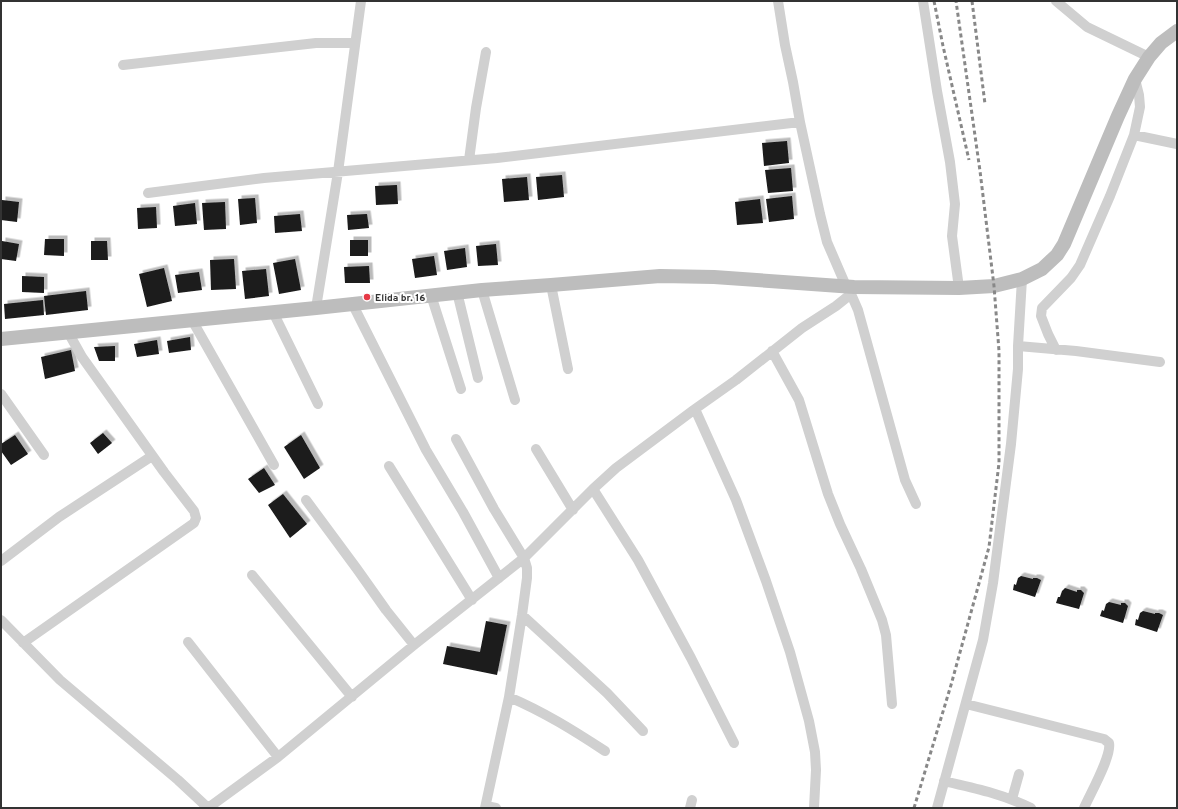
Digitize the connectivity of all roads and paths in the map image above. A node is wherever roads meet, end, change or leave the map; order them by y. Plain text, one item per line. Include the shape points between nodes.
1 (360, 1) edge
2 (778, 1) edge
3 (923, 1) edge
4 (1056, 1) edge
5 (1177, 31) edge
6 (354, 44) junction
7 (486, 52) dead end
8 (1149, 57) junction
9 (123, 65) dead end
10 (1135, 79) junction
11 (800, 122) junction
12 (1134, 135) junction
13 (1177, 144) edge
14 (469, 160) junction
15 (338, 172) junction
16 (148, 193) dead end
17 (1022, 279) junction
18 (551, 285) junction
19 (959, 288) junction
20 (850, 289) junction
21 (482, 290) junction
22 (457, 292) junction
23 (431, 295) junction
24 (352, 303) junction
25 (316, 308) junction
26 (273, 312) junction
27 (192, 320) junction
28 (68, 332) junction
29 (1, 339) edge
30 (1018, 346) junction
31 (1056, 350) junction
32 (772, 351) junction
33 (1160, 362) dead end
34 (568, 369) dead end
35 (478, 378) dead end
36 (461, 389) dead end
37 (1, 394) edge
38 (515, 400) dead end
39 (318, 404) dead end
40 (695, 409) junction
41 (456, 439) dead end
42 (536, 449) dead end
43 (44, 455) dead end
44 (152, 456) junction
45 (274, 465) dead end
46 (389, 466) dead end
47 (593, 489) junction
48 (306, 500) dead end
49 (916, 504) dead end
50 (573, 510) junction
51 (524, 558) junction
52 (1, 561) edge
53 (252, 576) dead end
54 (499, 578) junction
55 (472, 600) junction
56 (522, 615) junction
57 (1, 620) edge
58 (188, 642) dead end
59 (23, 643) junction
60 (414, 645) junction
61 (352, 697) junction
62 (509, 697) junction
63 (892, 704) dead end
64 (966, 704) junction
65 (643, 731) dead end
66 (734, 743) dead end
67 (605, 751) dead end
68 (278, 757) junction
69 (1019, 774) dead end
70 (944, 781) junction
71 (1012, 799) junction
72 (489, 807) edge
73 (208, 808) edge
74 (814, 808) edge
75 (937, 808) edge
76 (1031, 808) edge
77 (1084, 808) edge

1 - 6 street
2 - 11 street
3 - 19 street via 950,162 955,204 952,236
4 - 8 street via 1087,27
5 - 8 main road via 1161,43
6 - 9 street via 316,43
6 - 15 street
7 - 14 street
8 - 10 main road
10 - 12 street via 1140,107
10 - 17 main road via 1064,244 1042,269
11 - 14 street
11 - 20 street via 827,242
12 - 13 street
12 - 31 street via 1080,265 1042,308 1041,316
14 - 15 street
15 - 16 street via 264,178
15 - 25 street
17 - 19 main road via 994,286
17 - 30 street
18 - 20 main road via 674,276
18 - 21 main road
18 - 34 street
19 - 20 main road
20 - 32 street via 836,306
20 - 49 street via 905,480
21 - 22 main road
21 - 38 street
22 - 23 main road
22 - 35 street
23 - 24 main road
23 - 36 street
24 - 25 main road
24 - 54 street via 426,450
25 - 26 main road
26 - 27 main road
26 - 39 street
27 - 28 main road
27 - 45 street
28 - 29 main road
28 - 44 street via 82,357
30 - 31 street
30 - 64 street via 1011,444 993,583 983,640
31 - 33 street
32 - 40 street
32 - 63 street via 799,400 828,494 882,620 886,635
37 - 43 street
40 - 47 street via 616,468
40 - 74 street via 736,500 790,652 815,752
41 - 51 street
42 - 50 street
44 - 52 street via 58,517
44 - 59 street via 194,512 194,523
46 - 55 street
47 - 50 street
47 - 66 street via 638,560
48 - 60 street
50 - 51 street
51 - 54 street
51 - 56 street via 527,578
53 - 61 street
54 - 55 street
55 - 60 street
56 - 62 street
56 - 65 street via 607,693
57 - 59 street
58 - 68 street
59 - 73 street via 60,680
60 - 61 street
61 - 68 street
62 - 67 street via 567,726
62 - 72 street
64 - 70 street
64 - 77 street via 1104,739 1109,743 1107,760
68 - 73 street
69 - 71 street
70 - 71 street
70 - 75 street
71 - 76 street

